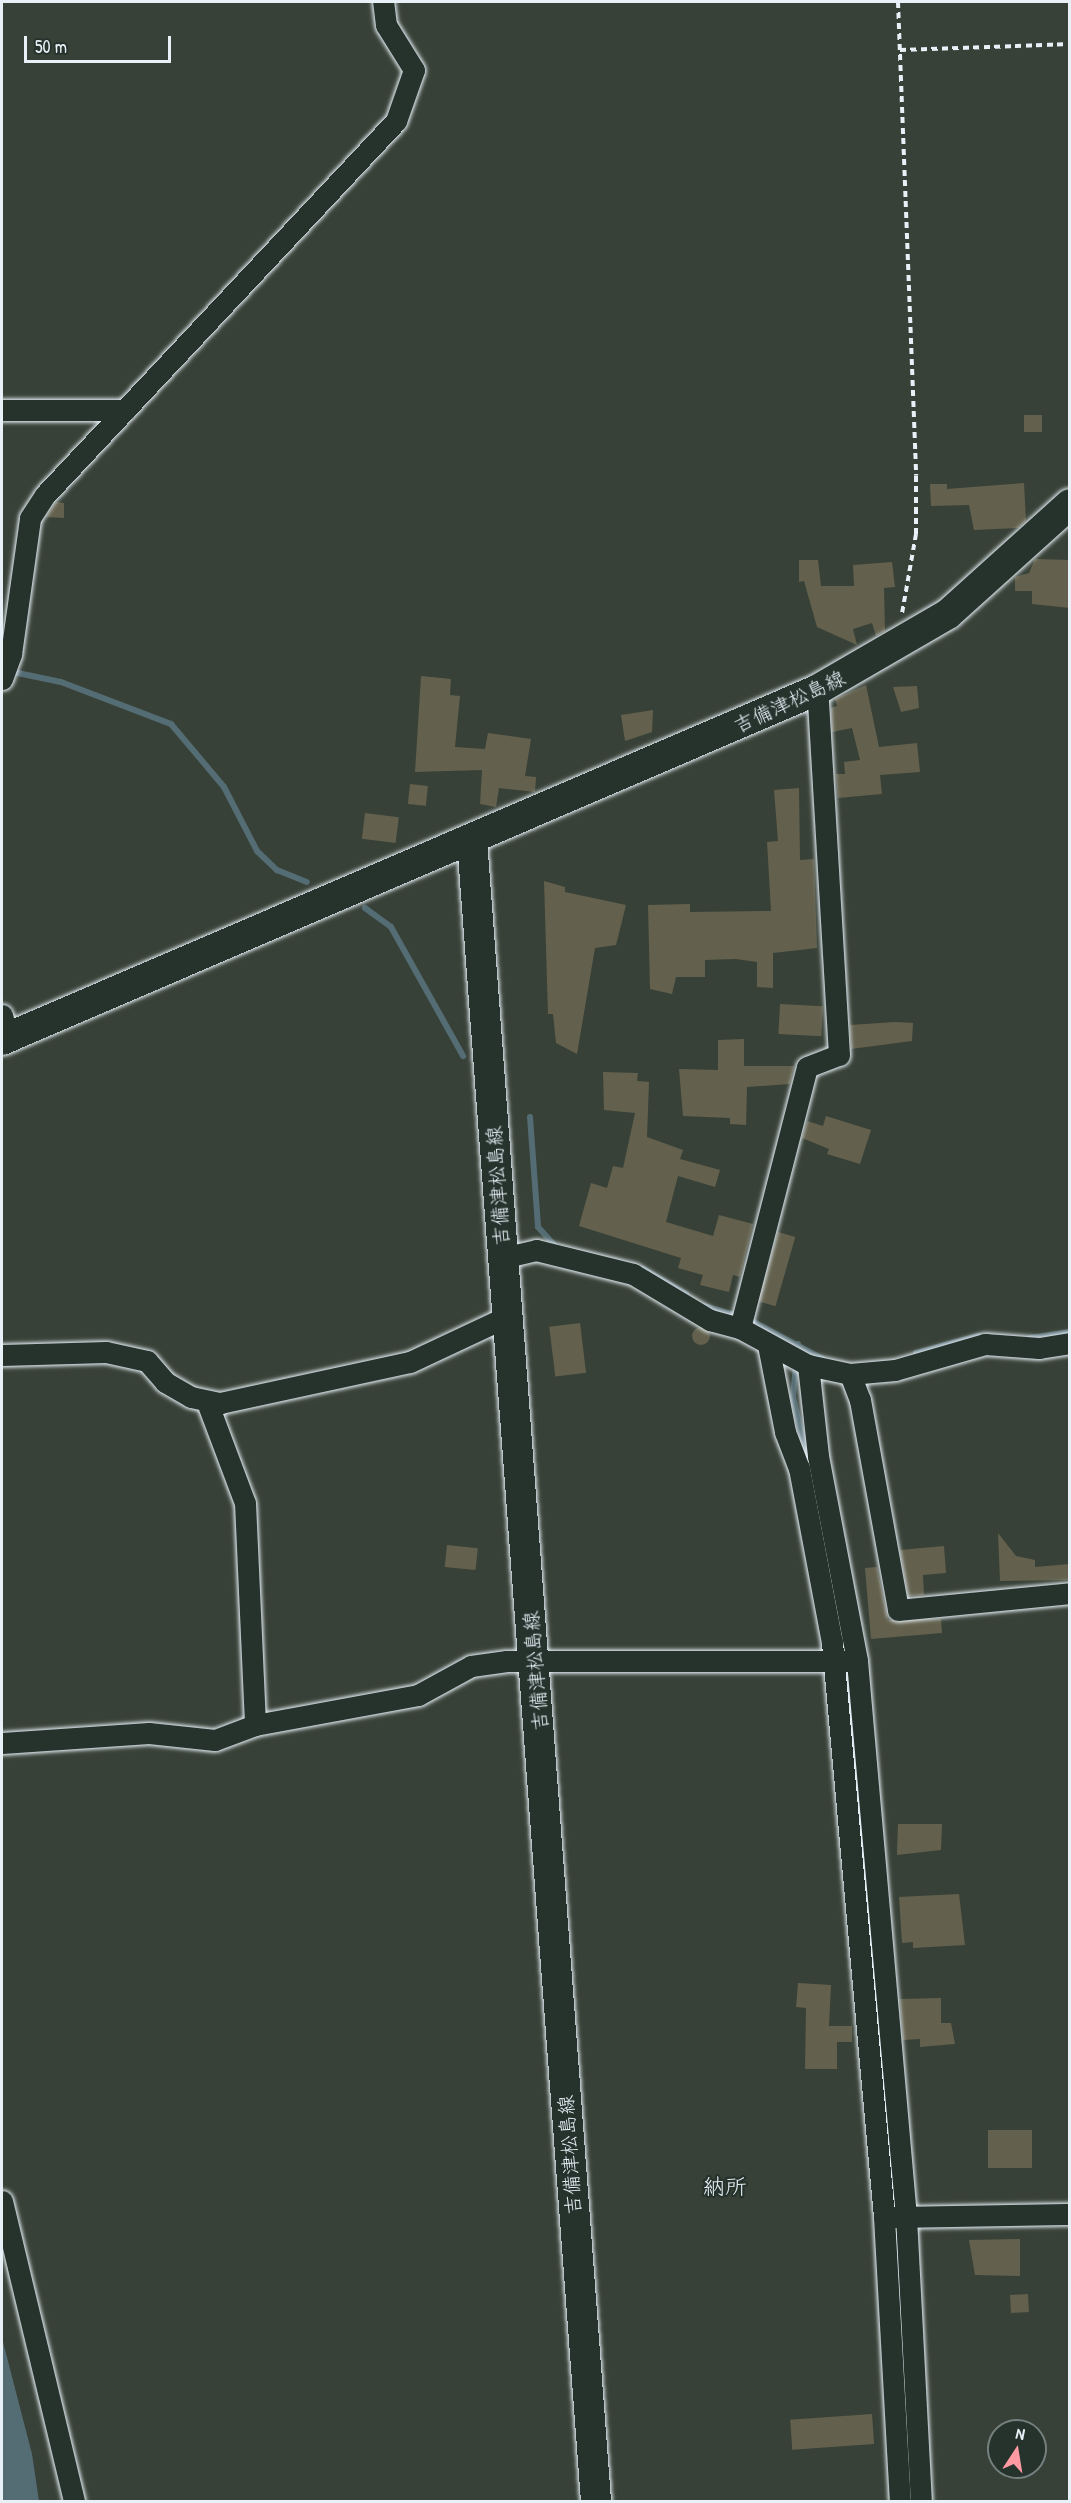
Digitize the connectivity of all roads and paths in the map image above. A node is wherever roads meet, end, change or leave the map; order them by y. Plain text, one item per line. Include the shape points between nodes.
1 (383, 2) edge
2 (898, 2) edge
3 (1070, 44) edge
4 (900, 50) junction
5 (2, 410) edge
6 (125, 410) junction
7 (1070, 504) edge
8 (895, 650) junction
9 (5, 673) edge
10 (817, 690) junction
11 (472, 840) junction
12 (4, 1030) edge
13 (502, 1258) junction
14 (506, 1317) junction
15 (741, 1321) junction
16 (1070, 1343) edge
17 (2, 1355) edge
18 (792, 1357) junction
19 (850, 1374) junction
20 (207, 1402) junction
21 (1070, 1593) edge
22 (534, 1659) junction
23 (834, 1661) junction
24 (857, 1661) junction
25 (255, 1725) junction
26 (2, 1743) edge
27 (2, 2201) edge
28 (1070, 2214) edge
29 (884, 2217) junction
30 (906, 2217) junction
31 (74, 2502) edge
32 (596, 2502) edge
33 (900, 2502) edge
34 (921, 2502) edge

1 - 6 street via 386,25 414,69 396,121
2 - 4 path
3 - 4 path
4 - 8 path via 916,522
5 - 6 street
6 - 9 street via 30,518
7 - 8 main road, 吉備津松島線 via 948,614
8 - 10 main road, 吉備津松島線
10 - 11 main road, 吉備津松島線
10 - 15 street via 839,1055 807,1067
11 - 12 main road, 吉備津松島線
11 - 13 main road, 吉備津松島線
13 - 14 main road, 吉備津松島線
13 - 15 street via 536,1250 633,1274 711,1320
14 - 20 street via 410,1362 241,1400
14 - 22 main road, 吉備津松島線
15 - 18 street
16 - 19 street via 1039,1348 985,1344 895,1370
17 - 20 street via 106,1352 147,1361 165,1382
18 - 19 street
18 - 23 street via 784,1432 799,1468
18 - 24 street via 818,1456
19 - 21 street via 860,1400 898,1610
20 - 25 street via 238,1473 245,1503
22 - 23 street
22 - 25 street via 471,1666 429,1690 397,1700
22 - 32 main road, 吉備津松島線
23 - 24 street
23 - 29 street
24 - 30 street
25 - 26 street via 215,1740 149,1733
27 - 31 street
28 - 30 street
29 - 30 street
29 - 33 street
30 - 34 street

